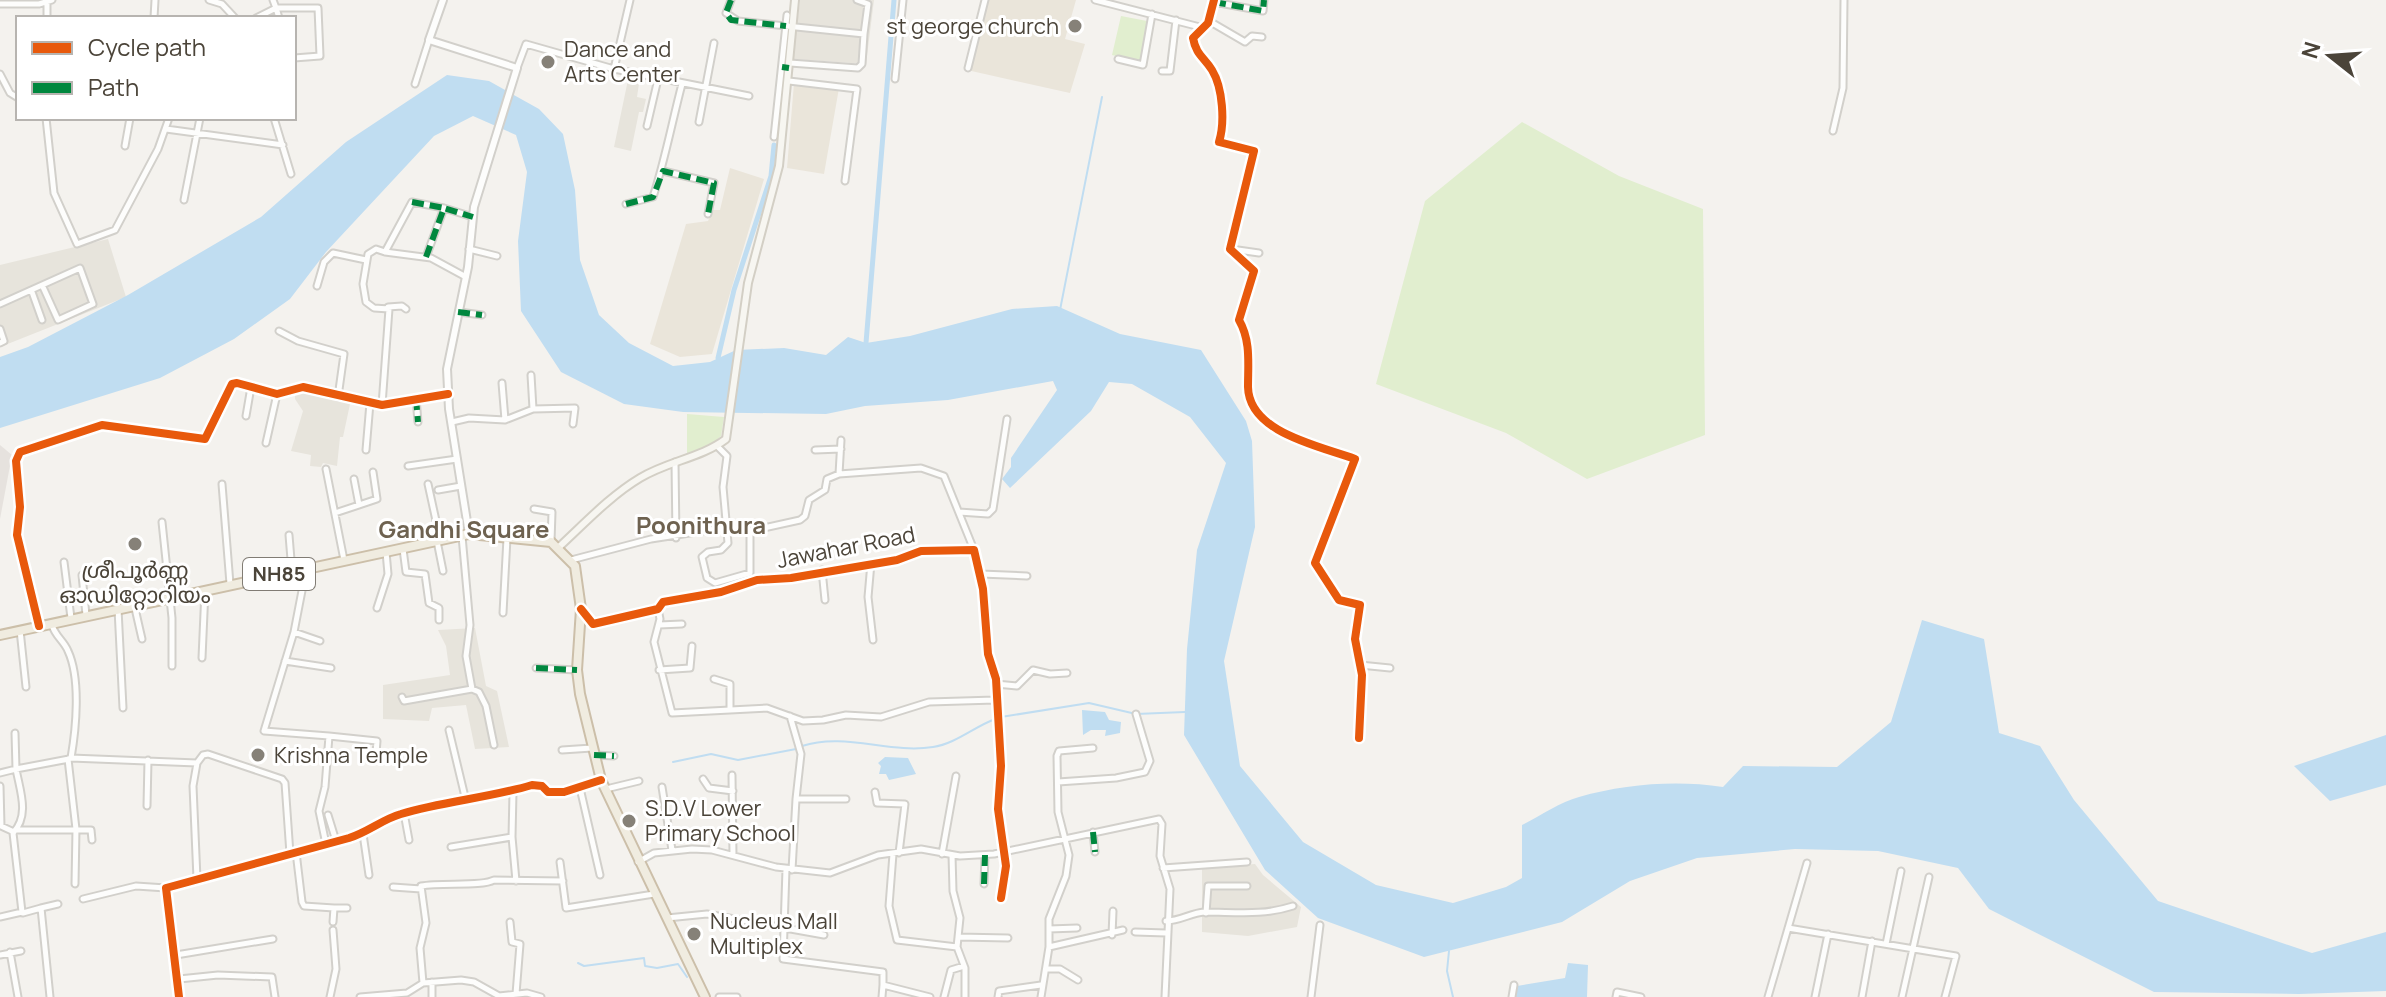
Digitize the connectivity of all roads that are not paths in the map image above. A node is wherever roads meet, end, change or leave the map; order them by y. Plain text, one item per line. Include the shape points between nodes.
1 (209, 0) edge
2 (273, 0) edge
3 (316, 0) edge
4 (443, 0) edge
5 (630, 0) edge
6 (731, 0) edge
7 (795, 0) edge
8 (857, 0) edge
9 (903, 0) edge
10 (985, 0) edge
11 (1095, 0) edge
12 (1264, 0) edge
13 (1844, 0) edge
14 (49, 1) edge
15 (1214, 1) edge
16 (1111, 2) edge
17 (0, 4) edge
18 (276, 8) junction
19 (318, 8) junction
20 (1152, 14) junction
21 (787, 15) dead end
22 (233, 16) edge
23 (260, 16) edge
24 (278, 16) edge
25 (1176, 20) junction
26 (1209, 21) junction
27 (789, 27) junction
28 (1200, 27) junction
29 (864, 34) junction
30 (1262, 37) dead end
31 (429, 40) junction
32 (714, 43) dead end
33 (296, 58) edge
34 (1118, 59) dead end
35 (787, 66) junction
36 (517, 68) junction
37 (968, 68) dead end
38 (614, 69) junction
39 (1162, 71) dead end
40 (0, 74) edge
41 (658, 79) junction
42 (895, 79) dead end
43 (789, 81) junction
44 (415, 84) dead end
45 (682, 84) junction
46 (704, 87) junction
47 (749, 96) dead end
48 (16, 97) edge
49 (46, 120) edge
50 (130, 120) edge
51 (168, 120) edge
52 (200, 120) edge
53 (275, 120) edge
54 (699, 122) dead end
55 (647, 126) dead end
56 (166, 129) junction
57 (1833, 131) dead end
58 (199, 134) junction
59 (774, 137) dead end
60 (283, 145) junction
61 (125, 146) dead end
62 (663, 171) junction
63 (291, 174) dead end
64 (845, 181) dead end
65 (184, 200) dead end
66 (626, 204) dead end
67 (444, 208) junction
68 (708, 214) dead end
69 (473, 217) junction
70 (469, 249) junction
71 (1230, 249) junction
72 (385, 252) junction
73 (1259, 253) dead end
74 (497, 256) dead end
75 (426, 257) junction
76 (366, 260) junction
77 (466, 277) junction
78 (317, 286) dead end
79 (43, 287) junction
80 (32, 292) junction
81 (0, 304) edge
82 (388, 307) junction
83 (406, 309) dead end
84 (458, 312) junction
85 (482, 315) dead end
86 (42, 320) dead end
87 (0, 329) edge
88 (279, 331) dead end
89 (0, 343) edge
90 (531, 375) dead end
91 (502, 383) dead end
92 (251, 387) junction
93 (277, 394) junction
94 (448, 394) junction
95 (338, 397) junction
96 (416, 398) junction
97 (370, 403) junction
98 (382, 405) junction
99 (533, 409) junction
100 (246, 416) dead end
101 (1007, 419) dead end
102 (505, 420) junction
103 (418, 422) dead end
104 (452, 422) junction
105 (573, 424) dead end
106 (841, 440) dead end
107 (266, 443) dead end
108 (717, 446) junction
109 (841, 449) junction
110 (366, 450) dead end
111 (815, 450) dead end
112 (458, 459) junction
113 (675, 462) junction
114 (408, 466) dead end
115 (326, 469) dead end
116 (373, 472) dead end
117 (839, 474) junction
118 (354, 479) dead end
119 (222, 484) dead end
120 (428, 484) dead end
121 (462, 485) junction
122 (438, 490) dead end
123 (359, 505) junction
124 (534, 509) dead end
125 (958, 512) junction
126 (335, 513) junction
127 (162, 522) dead end
128 (728, 527) junction
129 (750, 531) junction
130 (289, 535) dead end
131 (466, 535) junction
132 (507, 537) junction
133 (676, 538) junction
134 (439, 541) junction
135 (555, 544) junction
136 (403, 549) junction
137 (974, 550) junction
138 (386, 552) junction
139 (571, 560) junction
140 (345, 561) junction
141 (64, 562) dead end
142 (871, 563) junction
143 (306, 569) junction
144 (822, 570) junction
145 (443, 571) dead end
146 (292, 572) junction
147 (981, 574) junction
148 (82, 575) dead end
149 (1027, 576) dead end
150 (230, 584) junction
151 (205, 589) junction
152 (169, 596) junction
153 (825, 600) dead end
154 (134, 604) junction
155 (118, 607) junction
156 (377, 608) dead end
157 (581, 609) junction
158 (658, 609) junction
159 (503, 613) dead end
160 (86, 615) junction
161 (71, 618) junction
162 (439, 620) dead end
163 (52, 623) junction
164 (682, 624) dead end
165 (659, 625) junction
166 (39, 626) junction
167 (20, 630) junction
168 (294, 632) junction
169 (0, 635) edge
170 (142, 639) dead end
171 (873, 640) dead end
172 (320, 641) dead end
173 (692, 646) dead end
174 (202, 658) dead end
175 (285, 661) junction
176 (1360, 665) junction
177 (172, 666) dead end
178 (331, 668) dead end
179 (536, 668) dead end
180 (1390, 668) dead end
181 (577, 670) junction
182 (659, 670) junction
183 (1067, 673) dead end
184 (714, 679) dead end
185 (996, 684) junction
186 (26, 687) dead end
187 (472, 689) junction
188 (402, 697) dead end
189 (995, 700) junction
190 (123, 708) dead end
191 (730, 708) junction
192 (1136, 714) dead end
193 (790, 716) junction
194 (449, 730) dead end
195 (15, 733) dead end
196 (329, 736) junction
197 (1359, 738) dead end
198 (494, 745) dead end
199 (1093, 748) dead end
200 (562, 750) dead end
201 (593, 752) junction
202 (394, 754) dead end
203 (614, 756) dead end
204 (70, 759) junction
205 (148, 760) junction
206 (197, 763) junction
207 (16, 769) junction
208 (0, 773) edge
209 (732, 775) dead end
210 (956, 776) dead end
211 (703, 779) dead end
212 (601, 780) junction
213 (639, 781) dead end
214 (1058, 782) junction
215 (0, 786) edge
216 (662, 787) dead end
217 (580, 788) junction
218 (605, 789) junction
219 (733, 791) junction
220 (513, 792) junction
221 (875, 792) dead end
222 (796, 799) junction
223 (846, 799) dead end
224 (466, 801) junction
225 (147, 806) dead end
226 (328, 815) dead end
227 (405, 819) junction
228 (1, 826) edge
229 (76, 829) junction
230 (15, 831) junction
231 (1093, 832) junction
232 (363, 834) junction
233 (1066, 836) junction
234 (512, 837) junction
235 (92, 840) dead end
236 (409, 840) dead end
237 (336, 841) junction
238 (326, 844) junction
239 (451, 847) dead end
240 (672, 850) junction
241 (1005, 852) junction
242 (1095, 852) dead end
243 (293, 853) junction
244 (896, 854) junction
245 (942, 854) junction
246 (733, 855) junction
247 (952, 855) junction
248 (985, 855) junction
249 (560, 862) dead end
250 (638, 862) junction
251 (1247, 862) dead end
252 (1807, 863) dead end
253 (1163, 868) junction
254 (789, 870) junction
255 (1901, 871) dead end
256 (369, 875) dead end
257 (600, 875) dead end
258 (1929, 877) dead end
259 (197, 879) junction
260 (516, 881) junction
261 (563, 881) junction
262 (75, 884) dead end
263 (984, 884) dead end
264 (1247, 886) dead end
265 (393, 887) dead end
266 (166, 888) junction
267 (421, 889) junction
268 (654, 894) junction
269 (1001, 898) dead end
270 (83, 899) dead end
271 (58, 904) dead end
272 (1293, 906) dead end
273 (41, 908) junction
274 (334, 908) junction
275 (347, 908) dead end
276 (1113, 911) dead end
277 (22, 913) junction
278 (1206, 913) junction
279 (0, 917) edge
280 (666, 919) junction
281 (1166, 921) junction
282 (333, 922) dead end
283 (510, 922) dead end
284 (1320, 925) dead end
285 (1077, 928) dead end
286 (1788, 928) junction
287 (1049, 929) junction
288 (333, 930) dead end
289 (783, 930) junction
290 (1123, 930) dead end
291 (1135, 932) dead end
292 (1166, 933) junction
293 (1828, 934) junction
294 (824, 935) dead end
295 (1112, 935) junction
296 (958, 937) junction
297 (1008, 938) dead end
298 (273, 939) dead end
299 (1872, 941) junction
300 (1886, 944) junction
301 (957, 947) junction
302 (1049, 947) junction
303 (1913, 948) junction
304 (21, 951) dead end
305 (10, 952) junction
306 (0, 955) edge
307 (176, 955) junction
308 (964, 966) junction
309 (1046, 969) junction
310 (179, 979) junction
311 (1078, 980) dead end
312 (432, 982) junction
313 (423, 983) junction
314 (883, 985) junction
315 (1041, 985) junction
316 (1514, 985) dead end
317 (516, 994) junction
318 (407, 995) edge
319 (18, 997) edge
320 (50, 997) edge
321 (179, 997) edge
322 (275, 997) edge
323 (330, 997) edge
324 (360, 997) edge
325 (432, 997) edge
326 (541, 997) edge
327 (705, 997) edge
328 (719, 997) edge
329 (737, 997) edge
330 (882, 997) edge
331 (930, 997) edge
332 (944, 997) edge
333 (965, 997) edge
334 (998, 997) edge
335 (1041, 997) edge
336 (1165, 997) edge
337 (1311, 997) edge
338 (1512, 997) edge
339 (1616, 997) edge
340 (1641, 997) edge
341 (1768, 997) edge
342 (1815, 997) edge
343 (1862, 997) edge
344 (1902, 997) edge
345 (1945, 997) edge

1 - 22 street
2 - 18 street
3 - 19 street
4 - 31 street
5 - 38 street
6 - 27 street via 726,13 731,20
7 - 27 main road
8 - 29 street via 868,4
9 - 42 street
10 - 37 street
11 - 16 street
12 - 15 street via 1263,11
13 - 57 street via 1843,88
14 - 17 street
15 - 26 street
16 - 20 street
18 - 19 street
18 - 23 street
18 - 24 street
19 - 33 street via 320,56
20 - 25 street
20 - 34 street via 1143,65
21 - 27 street
25 - 28 street
25 - 39 street via 1170,71
26 - 28 street
26 - 30 street via 1245,42
27 - 29 street
27 - 35 main road
28 - 71 street via 1193,38 1195,52 1212,69 1216,82 1223,122 1219,142 1254,151
29 - 35 street via 858,68
31 - 36 street
31 - 44 street
32 - 46 street
35 - 43 main road
35 - 59 street
36 - 38 street via 526,44
36 - 69 street
38 - 41 street
40 - 48 street
41 - 45 street
41 - 55 street
43 - 64 street via 857,89
43 - 108 main road via 773,198 744,306 730,427
45 - 46 street
45 - 62 street
46 - 47 street
46 - 54 street
49 - 56 street via 54,193 77,244 115,230
50 - 61 street
51 - 56 street
52 - 58 street
53 - 60 street
56 - 58 street
58 - 60 street
58 - 65 street
60 - 63 street
62 - 66 street via 653,197
62 - 68 street via 714,183
67 - 69 street
67 - 72 street via 412,202
67 - 75 street
69 - 70 street
70 - 74 street
70 - 77 street
71 - 73 street
71 - 176 street via 1254,271 1239,320 1248,335 1248,398 1272,428 1355,459 1315,563 1339,600 1360,605 1355,639
72 - 75 street
72 - 76 street via 371,250
75 - 77 street
76 - 78 street via 333,253 324,262
76 - 82 street via 366,302 374,308
77 - 84 street
79 - 79 street via 80,268 93,304 58,320
79 - 80 street
80 - 81 street
80 - 86 street
82 - 83 street
82 - 98 street
84 - 85 street
84 - 94 street
87 - 89 street
88 - 95 street via 344,354
90 - 99 street
91 - 102 street
92 - 93 street
92 - 100 street
92 - 166 street via 232,384 205,439 102,425 17,455 17,541
93 - 95 street via 303,387
93 - 107 street
94 - 96 street
94 - 104 street
95 - 97 street
96 - 98 street
96 - 103 street
97 - 98 street
97 - 110 street
99 - 102 street
99 - 105 street via 576,408
101 - 125 street via 993,509 988,514
102 - 104 street
104 - 112 street
106 - 109 street
108 - 113 main road
108 - 128 street via 727,456 723,497
109 - 111 street
109 - 117 street
112 - 114 street
112 - 121 street
113 - 133 street
113 - 135 main road via 629,486
115 - 126 street
116 - 123 street via 378,497
117 - 125 street via 927,468 949,482
117 - 129 street via 827,479 825,490 809,500 800,520
118 - 123 street
119 - 150 street
120 - 134 street
121 - 122 street
121 - 131 street
123 - 126 street
124 - 135 street via 551,511
125 - 137 street
126 - 140 street
127 - 152 street
128 - 129 street
128 - 129 street via 728,543 702,557 707,578 715,583 750,573
128 - 133 street
130 - 146 street
131 - 132 highway, NH85
131 - 134 highway, NH85
131 - 187 street via 466,656
132 - 135 highway, NH85
132 - 159 street
133 - 139 street via 651,539
134 - 136 highway, NH85
134 - 145 street
135 - 139 highway
136 - 138 highway, NH85
136 - 162 street via 406,572 425,574 429,603 439,608
137 - 142 street, Jawahar Road via 921,551
137 - 147 street
138 - 140 highway, NH85
138 - 156 street via 388,576
139 - 157 highway
140 - 143 highway, NH85
141 - 161 street
142 - 144 street, Jawahar Road
142 - 171 street
143 - 146 highway, NH85
143 - 168 street
144 - 153 street
144 - 158 street, Jawahar Road via 676,598
146 - 150 highway, NH85
147 - 149 street
147 - 185 street via 985,638
148 - 160 street
150 - 151 highway, NH85
151 - 152 highway, NH85
151 - 174 street
152 - 154 highway, NH85
152 - 177 street
154 - 155 highway, NH85
154 - 170 street
155 - 160 highway, NH85
155 - 190 street
157 - 158 street, Jawahar Road via 593,624
157 - 181 highway
158 - 165 street
160 - 161 highway, NH85
161 - 163 highway, NH85
163 - 166 highway, NH85
163 - 204 street via 71,669 76,714
164 - 165 street
165 - 182 street via 654,642
166 - 167 highway, NH85
167 - 169 highway, NH85
167 - 186 street
168 - 172 street
168 - 175 street
173 - 182 street via 690,668
175 - 178 street
175 - 196 street via 264,731
176 - 180 street
176 - 197 street
179 - 181 street
181 - 201 highway
182 - 191 street via 672,713
183 - 185 street via 1033,670 1017,686
184 - 191 street via 730,684
185 - 189 street
187 - 188 street via 404,701
187 - 198 street via 486,706
189 - 193 street via 929,702 881,717 803,721
189 - 241 street via 1001,766 998,809
191 - 193 street via 767,708
192 - 214 street via 1150,761 1145,772
193 - 222 street via 801,754
194 - 224 street
195 - 207 street
196 - 202 street via 377,741 376,753
196 - 238 street via 319,811
199 - 214 street via 1059,751
200 - 201 street
201 - 203 street
201 - 212 highway
204 - 205 street
204 - 207 street
204 - 229 street
205 - 206 street
205 - 225 street
206 - 243 street via 208,754 282,779
206 - 259 street
207 - 208 street
207 - 230 street via 25,800
209 - 219 street
210 - 245 street
211 - 219 street via 709,788
212 - 217 street
212 - 218 highway
213 - 218 street
214 - 233 street via 1058,812
215 - 228 street
216 - 240 street
217 - 220 street via 548,792 532,785
217 - 257 street
218 - 250 highway
219 - 246 street
220 - 224 street
220 - 234 street
221 - 244 street via 877,803 905,804
222 - 223 street
222 - 254 street
224 - 227 street
226 - 237 street
227 - 232 street
227 - 236 street
228 - 230 street
229 - 230 street
229 - 235 street via 91,830
229 - 262 street
230 - 277 street
231 - 233 street
231 - 242 street
231 - 253 street via 1159,819
232 - 237 street
232 - 256 street
233 - 241 street
233 - 287 street via 1066,876
234 - 239 street
234 - 260 street
237 - 238 street
238 - 243 street
240 - 246 street
240 - 250 street
241 - 248 street
241 - 269 street
243 - 259 street
243 - 274 street via 304,906
244 - 245 street via 921,849
244 - 254 street via 865,857 830,873
244 - 301 street via 889,906 897,940
245 - 247 street
246 - 254 street
247 - 248 street
247 - 296 street
248 - 263 street
249 - 261 street
250 - 268 highway
251 - 253 street
252 - 286 street
253 - 281 street via 1170,889
254 - 289 street
255 - 300 street
258 - 303 street
259 - 266 street
260 - 261 street
260 - 267 street via 437,883
261 - 268 street via 566,908
264 - 278 street via 1208,886
265 - 267 street
266 - 270 street via 136,886
266 - 307 street
267 - 313 street via 426,923 420,948
268 - 280 highway
271 - 273 street
272 - 278 street via 1258,914
273 - 277 street
273 - 320 street
274 - 275 street
274 - 282 street
276 - 295 street
277 - 279 street
278 - 281 street
280 - 289 street via 707,914
280 - 327 highway
281 - 292 street
283 - 317 street via 512,942 520,944
284 - 337 street
285 - 287 street
286 - 293 street
286 - 341 street
287 - 302 street
288 - 323 street via 336,969
289 - 294 street
289 - 314 street via 783,959 883,972
290 - 295 street
291 - 292 street
292 - 336 street
293 - 299 street
293 - 342 street
295 - 302 street
296 - 297 street
296 - 301 street
298 - 307 street
299 - 300 street
299 - 343 street
300 - 303 street
301 - 308 street
302 - 309 street
303 - 344 street
303 - 345 street via 1956,956
304 - 305 street
305 - 306 street
305 - 319 street
307 - 310 street
308 - 332 street via 951,970
308 - 333 street
309 - 311 street via 1060,969
309 - 315 street
310 - 321 street
310 - 322 street via 272,977
312 - 313 street
312 - 317 street via 474,982 499,996
312 - 325 street
313 - 318 street
314 - 330 street
314 - 331 street
315 - 334 street via 999,991
315 - 335 street
316 - 338 street
317 - 326 street
318 - 324 street
328 - 329 street
339 - 340 street via 1617,992

